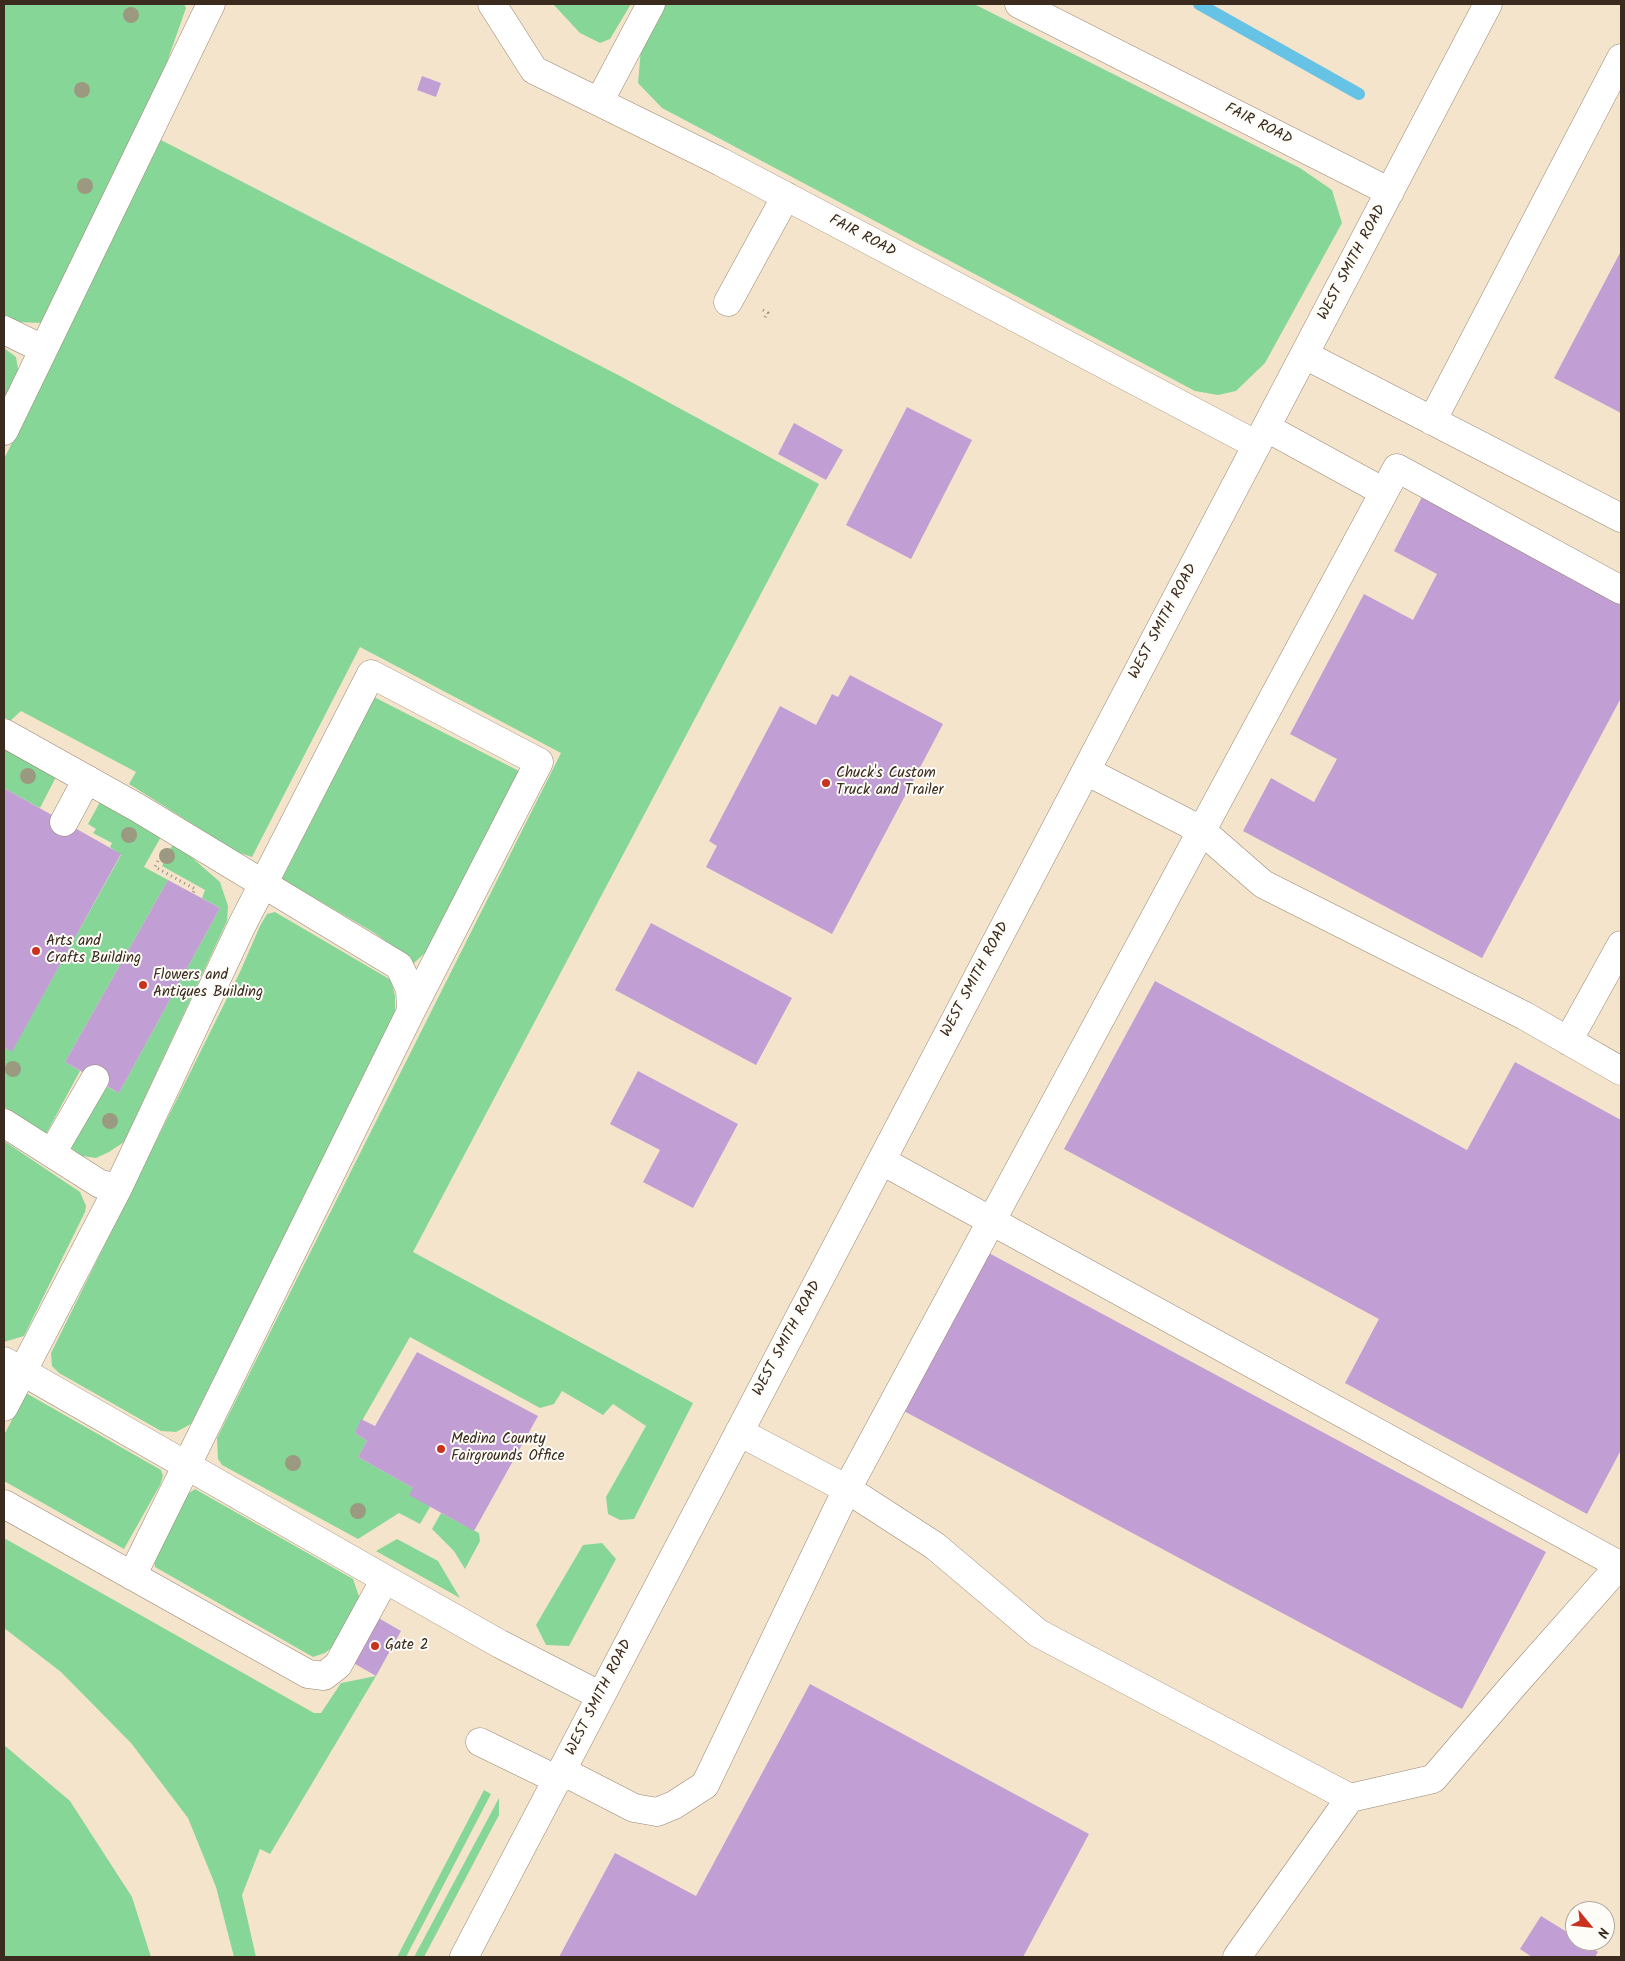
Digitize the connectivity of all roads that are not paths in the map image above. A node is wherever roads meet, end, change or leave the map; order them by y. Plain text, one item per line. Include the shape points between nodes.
1 (211, 4) edge
2 (492, 4) edge
3 (651, 4) edge
4 (1019, 4) edge
5 (1488, 4) edge
6 (1621, 58) edge
7 (599, 102) junction
8 (1390, 192) junction
9 (786, 196) junction
10 (728, 302) dead end
11 (4, 330) edge
12 (43, 349) junction
13 (1304, 355) junction
14 (1432, 421) junction
15 (4, 430) edge
16 (1262, 437) junction
17 (1384, 492) junction
18 (1621, 518) edge
19 (1621, 590) edge
20 (4, 733) edge
21 (1086, 771) junction
22 (87, 779) junction
23 (64, 822) dead end
24 (1201, 830) junction
25 (263, 883) junction
26 (1621, 945) edge
27 (411, 1011) junction
28 (1568, 1040) junction
29 (1621, 1071) edge
30 (95, 1079) dead end
31 (4, 1123) edge
32 (52, 1153) junction
33 (882, 1161) junction
34 (118, 1188) junction
35 (991, 1220) junction
36 (13, 1366) edge
37 (4, 1407) edge
38 (739, 1432) junction
39 (187, 1465) junction
40 (847, 1489) junction
41 (4, 1504) edge
42 (1620, 1566) edge
43 (132, 1576) junction
44 (385, 1579) junction
45 (601, 1696) junction
46 (480, 1742) dead end
47 (560, 1776) junction
48 (1350, 1798) junction
49 (464, 1957) edge
50 (1237, 1957) edge

1 - 12 street
2 - 7 street, FAIR ROAD via 534,70
3 - 7 street
4 - 8 street, FAIR ROAD
5 - 8 street, WEST SMITH ROAD
6 - 14 street
7 - 9 street, FAIR ROAD
8 - 13 street, WEST SMITH ROAD
9 - 10 street
9 - 16 street, FAIR ROAD
11 - 12 street
12 - 15 street
13 - 14 street
13 - 16 street, WEST SMITH ROAD
14 - 18 street
16 - 17 street, FAIR ROAD
16 - 21 street, WEST SMITH ROAD
17 - 19 street via 1397,468
17 - 24 street
20 - 22 street
21 - 24 street
21 - 33 street, WEST SMITH ROAD
22 - 23 street
22 - 25 street
24 - 28 street via 1263,884
24 - 35 street
25 - 27 street via 399,966 410,990
25 - 27 street via 371,674 539,762
25 - 34 street
26 - 28 street
27 - 39 street
28 - 29 street
30 - 32 street
31 - 32 street
32 - 34 street via 100,1184
33 - 35 street
33 - 38 street, WEST SMITH ROAD
34 - 36 street
35 - 40 street
35 - 42 street
36 - 37 street
36 - 39 street
38 - 40 street
38 - 45 street, WEST SMITH ROAD
39 - 43 street
39 - 44 street
40 - 47 street via 704,1785 657,1812 634,1808
40 - 48 street via 935,1546 1038,1633
41 - 43 street
42 - 48 street via 1434,1779
43 - 44 street via 308,1674 324,1676 338,1664
44 - 45 street
45 - 47 street, WEST SMITH ROAD
46 - 47 street
47 - 49 street, WEST SMITH ROAD
48 - 50 street

